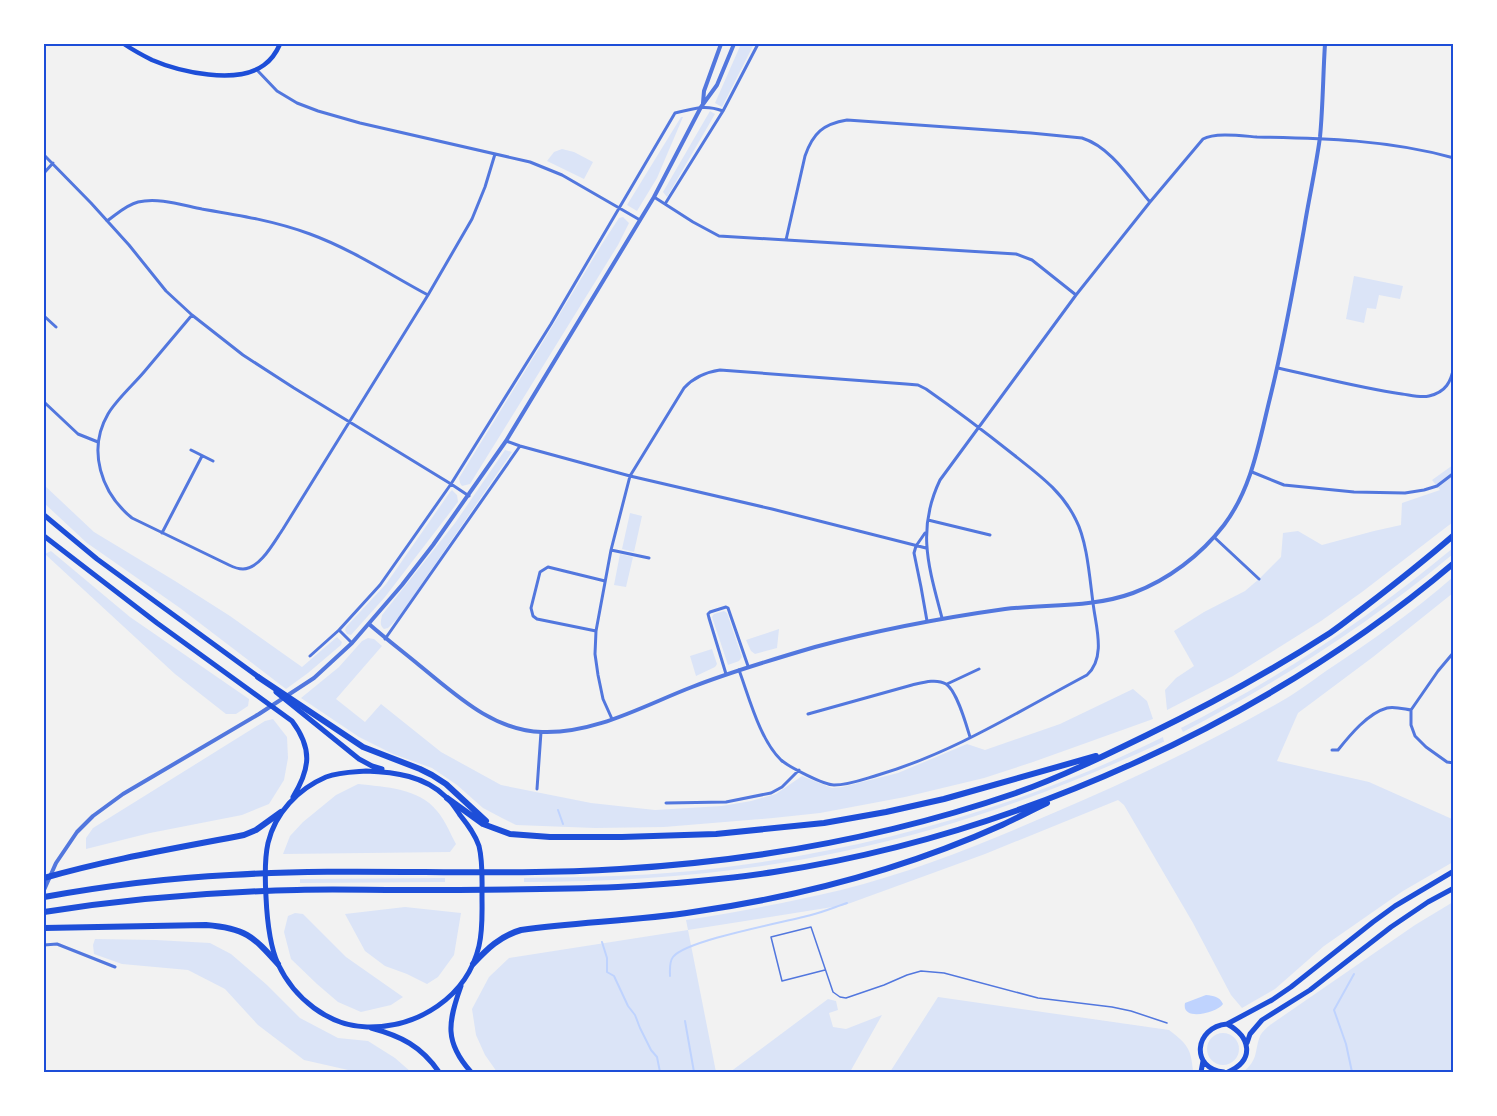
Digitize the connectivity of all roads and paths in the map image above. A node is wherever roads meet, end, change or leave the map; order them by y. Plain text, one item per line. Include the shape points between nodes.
1 (124, 44) edge
2 (280, 44) edge
3 (721, 44) edge
4 (734, 44) edge
5 (758, 44) edge
6 (1325, 44) edge
7 (256, 69) junction
8 (702, 106) junction
9 (723, 111) junction
10 (1320, 138) junction
11 (495, 154) junction
12 (44, 155) edge
13 (1454, 158) edge
14 (53, 163) junction
15 (44, 173) edge
16 (654, 197) junction
17 (1150, 202) junction
18 (665, 204) junction
19 (620, 208) junction
20 (640, 220) junction
21 (107, 221) junction
22 (786, 240) junction
23 (428, 295) junction
24 (1076, 295) junction
25 (192, 315) junction
26 (44, 316) edge
27 (48, 320) junction
28 (44, 325) edge
29 (57, 327) dead end
30 (1454, 366) edge
31 (1278, 368) junction
32 (44, 402) edge
33 (349, 421) junction
34 (980, 427) junction
35 (506, 441) junction
36 (98, 442) junction
37 (520, 446) junction
38 (191, 450) dead end
39 (202, 456) junction
40 (213, 461) dead end
41 (1252, 472) junction
42 (1454, 473) edge
43 (630, 476) junction
44 (451, 484) junction
45 (469, 496) junction
46 (44, 515) edge
47 (928, 520) junction
48 (926, 532) junction
49 (162, 533) junction
50 (990, 535) dead end
51 (1454, 535) edge
52 (44, 536) edge
53 (1214, 537) junction
54 (916, 546) junction
55 (926, 548) junction
56 (611, 549) junction
57 (649, 558) dead end
58 (1454, 563) edge
59 (1259, 579) dead end
60 (606, 581) junction
61 (1093, 603) junction
62 (942, 618) junction
63 (927, 621) junction
64 (369, 624) junction
65 (339, 630) junction
66 (596, 631) junction
67 (386, 639) junction
68 (352, 643) junction
69 (1454, 652) edge
70 (310, 656) dead end
71 (748, 666) junction
72 (979, 669) dead end
73 (739, 670) junction
74 (726, 674) junction
75 (258, 677) junction
76 (947, 684) junction
77 (1411, 710) junction
78 (808, 714) dead end
79 (612, 719) junction
80 (541, 732) junction
81 (970, 738) junction
82 (1332, 750) dead end
83 (1115, 751) junction
84 (1454, 763) edge
85 (799, 770) junction
86 (389, 772) junction
87 (537, 789) dead end
88 (1066, 793) junction
89 (447, 798) junction
90 (291, 801) junction
91 (666, 803) dead end
92 (282, 812) junction
93 (493, 827) junction
94 (1454, 871) edge
95 (44, 878) edge
96 (1454, 888) edge
97 (44, 890) edge
98 (44, 897) edge
99 (44, 912) edge
100 (44, 928) edge
101 (44, 945) edge
102 (278, 964) junction
103 (472, 964) junction
104 (115, 966) dead end
105 (825, 970) junction
106 (462, 983) junction
107 (1167, 1023) dead end
108 (1227, 1024) junction
109 (366, 1027) junction
110 (1247, 1043) junction
111 (1203, 1061) junction
112 (439, 1072) edge
113 (471, 1072) edge
114 (1201, 1072) edge
115 (1226, 1072) edge

1 - 7 main road via 153,60 190,70 231,75
2 - 7 main road via 270,60
3 - 8 street
4 - 8 street via 717,85
5 - 9 street
6 - 10 street
7 - 11 street via 277,91 318,111
8 - 9 street
8 - 16 street
8 - 19 street via 675,113
9 - 18 street
10 - 13 street via 1404,147
10 - 17 street via 1208,136
10 - 31 street
11 - 19 street via 562,175
11 - 23 street via 472,219
12 - 14 street
14 - 15 street
14 - 21 street
16 - 18 street
16 - 20 street
17 - 22 street via 1108,153 1082,138 847,120 831,123 808,146
17 - 24 street
18 - 22 street via 719,236
19 - 20 street
19 - 44 street
20 - 35 street
21 - 23 street via 144,201 256,219 310,234 342,248
21 - 25 street via 166,291
22 - 24 street via 1016,254 1032,260
23 - 33 street
24 - 34 street
25 - 33 street via 243,355
25 - 36 street via 108,413
26 - 27 street
27 - 28 street
27 - 29 street
30 - 31 street via 1448,386 1424,397
31 - 41 street
32 - 36 street via 78,434
33 - 44 street
33 - 49 street via 265,555 250,568 229,565
34 - 43 street via 918,385 710,371 684,388
34 - 47 street via 940,480
34 - 61 street via 1055,488 1067,503 1083,538
35 - 37 street
35 - 45 street
36 - 49 street via 97,457 113,496 132,518
37 - 43 street
37 - 67 street
38 - 39 street
39 - 40 street
39 - 49 street
41 - 42 street via 1284,485 1405,494 1437,486
41 - 53 street via 1232,514
43 - 54 street
43 - 56 street
44 - 45 street
44 - 65 street via 380,585
45 - 64 street
46 - 75 highway via 97,559
47 - 48 street
47 - 50 street
48 - 54 street
48 - 55 street
51 - 83 highway via 1332,631 1256,678
52 - 90 highway via 292,721 302,737 307,768
53 - 59 street
53 - 61 street via 1177,570 1149,586
54 - 55 street
54 - 63 street
55 - 62 street
56 - 57 street
56 - 60 street
58 - 88 highway via 1350,642 1267,694 1187,738
60 - 66 street
60 - 66 street via 548,567 540,572 531,608 537,619
61 - 62 street
61 - 81 street via 1098,654 1092,670
62 - 63 street
63 - 71 street
64 - 67 street
64 - 68 street
65 - 68 street
65 - 70 street
66 - 79 street via 598,675
67 - 80 street via 481,713 510,726
68 - 97 street via 314,678 106,805 77,831
69 - 77 street
71 - 73 street
71 - 74 street via 728,608 710,612
72 - 76 street
73 - 74 street
73 - 85 street via 770,747 781,760
74 - 79 street
75 - 86 highway via 359,759
75 - 93 highway via 363,747 432,775
76 - 78 street via 926,682
76 - 81 street via 961,709
77 - 82 street via 1389,707 1378,712 1354,730 1338,750
77 - 84 street via 1415,736 1447,762
79 - 80 street via 578,729
80 - 87 street
81 - 85 street via 917,762 850,783 826,784
83 - 93 highway via 944,799 824,823 716,834 622,837 526,836
83 - 98 highway via 1016,793 923,822 772,854 618,869 228,875
85 - 91 street via 771,793 726,802
86 - 89 highway via 420,780
86 - 90 highway via 348,772 328,777
88 - 99 highway via 923,840 830,862 716,880 523,890 228,893 140,899
88 - 103 highway via 979,835 859,877 692,913 521,930 492,944
89 - 93 highway
89 - 103 highway via 474,835 480,854 482,929
90 - 92 highway
92 - 95 highway via 244,835 153,851
92 - 102 highway via 266,854 265,882 269,931
94 - 108 highway via 1395,906 1272,1000
96 - 110 highway via 1391,927 1310,990 1262,1020
100 - 102 highway via 228,927 252,938
101 - 104 street via 57,944
102 - 109 highway via 307,1003 322,1014
103 - 106 highway
105 - 105 lane via 782,981 771,937 811,927
105 - 107 lane via 833,992 840,998 921,971 944,973 1038,998 1131,1011
106 - 109 highway via 422,1015 405,1022
106 - 113 highway via 450,1031 457,1054
108 - 110 highway via 1242,1034
108 - 111 highway via 1212,1028 1204,1036 1200,1050
109 - 112 highway via 410,1043
110 - 115 highway via 1242,1063
111 - 114 highway
111 - 115 highway via 1210,1069

